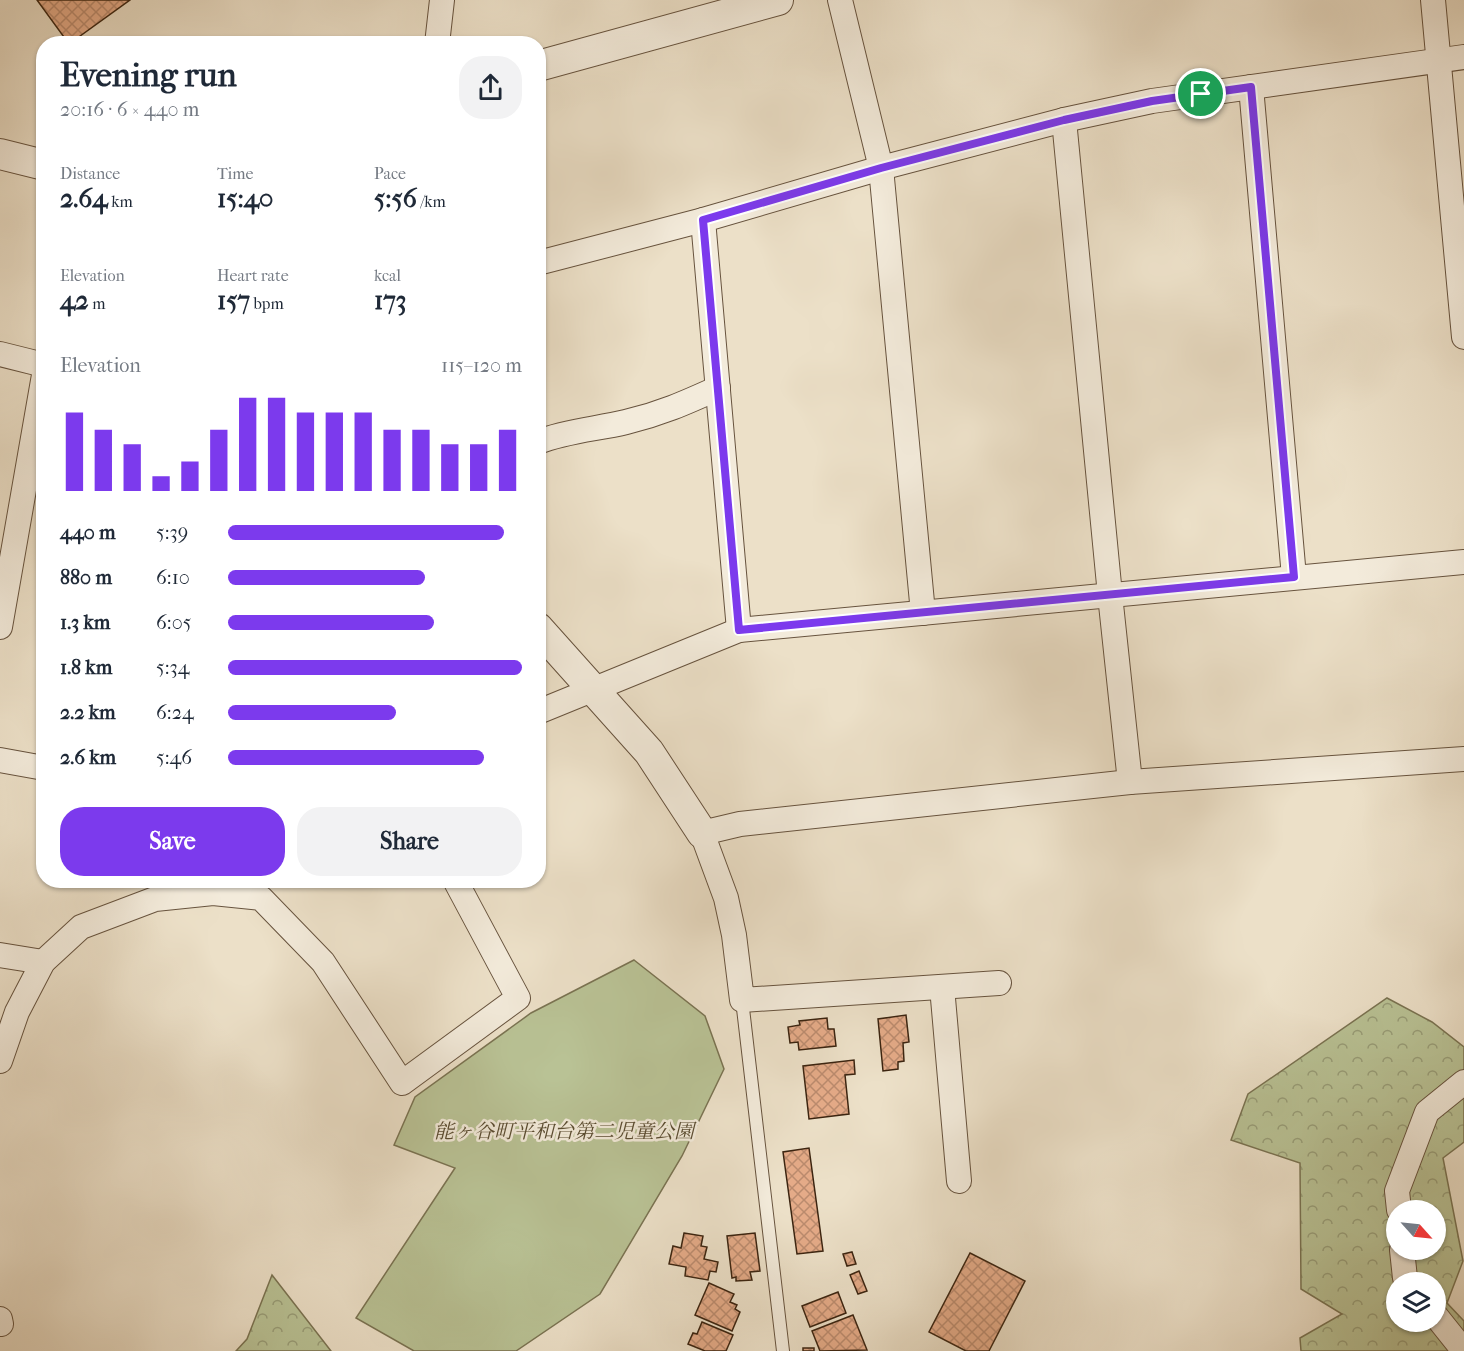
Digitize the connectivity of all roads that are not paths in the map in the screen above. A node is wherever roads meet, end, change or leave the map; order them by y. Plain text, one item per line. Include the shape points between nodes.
1 (442, 0) edge
2 (778, 0) edge
3 (840, 0) edge
4 (1433, 0) edge
5 (438, 36) edge
6 (1464, 57) edge
7 (1439, 61) junction
8 (546, 64) edge
9 (1251, 87) junction
10 (1064, 120) junction
11 (0, 154) edge
12 (36, 163) edge
13 (881, 168) junction
14 (703, 220) junction
15 (546, 261) edge
16 (1464, 337) edge
17 (0, 354) edge
18 (36, 363) edge
19 (718, 388) junction
20 (36, 421) edge
21 (546, 439) edge
22 (1464, 562) edge
23 (1294, 577) junction
24 (1110, 595) junction
25 (923, 612) junction
26 (0, 627) edge
27 (739, 630) junction
28 (546, 637) edge
29 (594, 689) junction
30 (546, 709) edge
31 (1464, 759) edge
32 (0, 760) edge
33 (36, 767) edge
34 (1130, 782) junction
35 (702, 833) junction
36 (459, 888) edge
37 (157, 890) edge
38 (0, 955) edge
39 (43, 962) junction
40 (999, 983) dead end
41 (942, 987) junction
42 (742, 1000) junction
43 (0, 1061) edge
44 (1464, 1082) edge
45 (959, 1181) dead end
46 (1398, 1200) edge
47 (1446, 1328) edge
48 (783, 1351) edge
49 (1464, 1351) edge

1 - 5 street
2 - 8 street
3 - 13 street
4 - 7 street
6 - 7 street
7 - 9 street
7 - 16 street
9 - 10 street via 1152,101
9 - 23 street
10 - 13 street
10 - 24 street
11 - 12 street
13 - 14 street
13 - 25 street
14 - 15 street
14 - 19 street
17 - 18 street
19 - 21 street via 664,413
19 - 27 street
20 - 26 street
22 - 23 street
23 - 24 street
24 - 25 street
24 - 34 street
25 - 27 street
27 - 29 street
28 - 29 street
29 - 30 street
29 - 35 street via 648,752
31 - 34 street
32 - 33 street
34 - 35 street via 740,824
35 - 42 street via 726,898
36 - 37 street via 518,998 402,1083 323,962 261,898
37 - 39 street via 81,927
38 - 39 street
39 - 43 street via 17,1012
40 - 41 street
41 - 42 street
41 - 45 street
42 - 48 lane
44 - 46 street via 1427,1112 1397,1191
47 - 49 street

